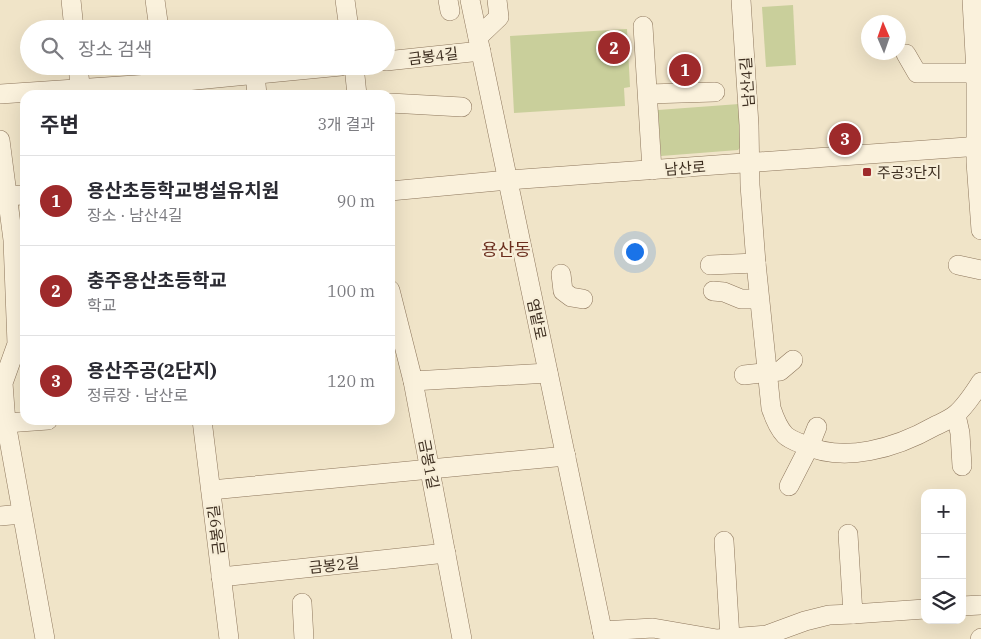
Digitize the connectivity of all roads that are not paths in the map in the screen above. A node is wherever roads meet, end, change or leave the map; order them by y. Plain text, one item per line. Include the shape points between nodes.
1 (71, 0) edge
2 (155, 0) edge
3 (345, 0) edge
4 (470, 0) edge
5 (497, 0) edge
6 (741, 0) edge
7 (975, 5) edge
8 (73, 20) edge
9 (158, 20) edge
10 (348, 20) edge
11 (643, 26) dead end
12 (978, 37) edge
13 (479, 44) junction
14 (906, 54) dead end
15 (395, 60) edge
16 (976, 73) junction
17 (79, 75) edge
18 (242, 75) edge
19 (255, 75) edge
20 (355, 75) edge
21 (165, 81) edge
22 (81, 90) edge
23 (96, 90) edge
24 (257, 90) edge
25 (356, 90) edge
26 (715, 92) dead end
27 (0, 94) edge
28 (20, 94) edge
29 (648, 94) junction
30 (395, 103) edge
31 (462, 107) dead end
32 (0, 140) edge
33 (979, 147) edge
34 (750, 164) junction
35 (652, 170) junction
36 (508, 180) junction
37 (395, 191) edge
38 (11, 196) edge
39 (12, 228) edge
40 (981, 230) edge
41 (756, 263) junction
42 (710, 265) dead end
43 (958, 265) dead end
44 (981, 270) edge
45 (561, 274) dead end
46 (713, 291) dead end
47 (583, 299) dead end
48 (759, 299) junction
49 (395, 323) edge
50 (20, 331) edge
51 (20, 346) edge
52 (793, 360) dead end
53 (548, 373) junction
54 (766, 373) junction
55 (744, 375) dead end
56 (413, 381) junction
57 (981, 382) edge
58 (1, 383) edge
59 (956, 414) junction
60 (20, 424) edge
61 (203, 425) edge
62 (3, 426) edge
63 (817, 427) dead end
64 (809, 447) junction
65 (566, 456) junction
66 (962, 466) dead end
67 (430, 469) junction
68 (789, 486) dead end
69 (211, 490) junction
70 (22, 514) junction
71 (0, 516) edge
72 (848, 534) dead end
73 (724, 541) dead end
74 (446, 553) junction
75 (221, 577) junction
76 (302, 603) dead end
77 (981, 605) edge
78 (966, 606) edge
79 (921, 609) edge
80 (852, 614) junction
81 (603, 635) edge
82 (730, 638) junction
83 (44, 639) edge
84 (229, 639) edge
85 (304, 639) edge
86 (462, 639) edge

1 - 8 street
2 - 9 street
3 - 10 street
4 - 13 street, 염밭로
5 - 13 street via 499,17
6 - 34 street, 남산4길
7 - 12 street
11 - 29 street
12 - 16 street
13 - 15 street, 금봉4길
13 - 36 street, 염밭로
14 - 16 street via 917,73
16 - 33 street
17 - 22 street
18 - 21 street
19 - 24 street
20 - 25 street
21 - 23 street
26 - 29 street
27 - 28 street
29 - 35 street
30 - 31 street
32 - 38 street
33 - 34 street, 남산로
33 - 40 street
34 - 35 street, 남산로
34 - 41 street, 남산4길
35 - 36 street, 남산로
36 - 37 street, 남산로
36 - 53 street, 염밭로
38 - 39 street
39 - 50 street
41 - 42 street
41 - 48 street, 남산4길
43 - 44 street
45 - 47 street via 562,291
46 - 48 street via 741,299
48 - 54 street, 남산4길
49 - 56 street, 금봉1길
51 - 58 street
52 - 54 street via 780,371
53 - 56 street
53 - 65 street, 염밭로
54 - 55 street
54 - 64 street, 남산4길 via 776,421 785,436
56 - 67 street, 금봉1길
57 - 59 street
58 - 62 street
59 - 64 street, 남산4길 via 917,436 878,449 843,453
59 - 66 street
60 - 62 street
61 - 69 street, 금봉9길
62 - 70 street
63 - 64 street
64 - 68 street
65 - 67 street
65 - 81 street, 염밭로
67 - 69 street
67 - 74 street, 금봉1길
69 - 75 street, 금봉9길
70 - 71 street
70 - 83 street
72 - 80 street
73 - 82 street
74 - 75 street, 금봉2길
74 - 86 street, 금봉1길
75 - 84 street, 금봉9길
76 - 85 street
77 - 78 street
79 - 80 street
80 - 82 street via 829,615 767,634
81 - 82 street via 653,628 717,639

